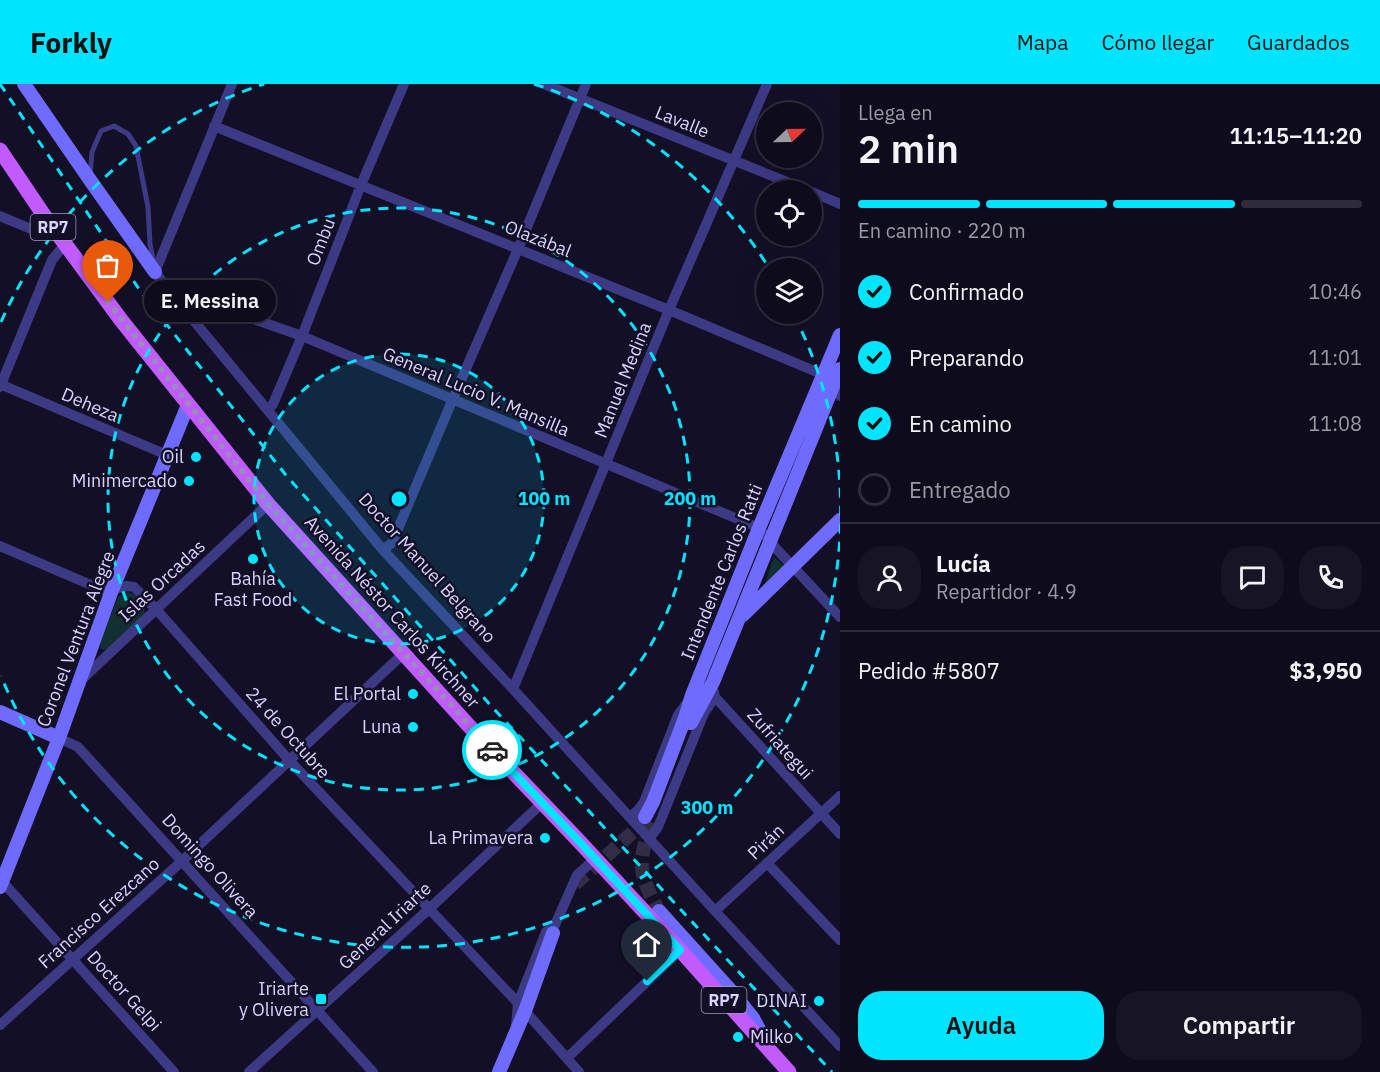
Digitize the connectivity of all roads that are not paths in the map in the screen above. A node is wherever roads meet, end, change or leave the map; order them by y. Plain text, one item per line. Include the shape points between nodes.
1 (24, 84) edge
2 (232, 84) edge
3 (404, 84) edge
4 (544, 84) edge
5 (586, 84) edge
6 (767, 84) edge
7 (580, 99) junction
8 (214, 126) junction
9 (0, 150) edge
10 (733, 161) junction
11 (90, 180) junction
12 (781, 180) edge
13 (361, 185) junction
14 (822, 196) edge
15 (840, 204) edge
16 (0, 216) edge
17 (54, 228) junction
18 (65, 244) junction
19 (518, 249) junction
20 (155, 272) junction
21 (171, 293) junction
22 (669, 310) junction
23 (840, 335) edge
24 (302, 336) junction
25 (840, 369) edge
26 (824, 375) junction
27 (0, 385) edge
28 (836, 392) edge
29 (452, 400) junction
30 (188, 405) junction
31 (268, 410) junction
32 (167, 455) junction
33 (606, 465) junction
34 (268, 504) junction
35 (840, 520) edge
36 (759, 528) junction
37 (770, 542) junction
38 (0, 546) edge
39 (383, 550) junction
40 (792, 566) junction
41 (112, 590) junction
42 (156, 609) junction
43 (840, 617) edge
44 (740, 618) junction
45 (404, 653) junction
46 (79, 682) junction
47 (714, 689) junction
48 (513, 690) junction
49 (692, 695) junction
50 (0, 712) edge
51 (58, 738) junction
52 (289, 760) junction
53 (840, 796) edge
54 (542, 802) junction
55 (821, 814) junction
56 (630, 818) junction
57 (840, 834) edge
58 (649, 838) junction
59 (595, 859) junction
60 (182, 861) junction
61 (767, 864) junction
62 (1, 882) edge
63 (429, 909) junction
64 (659, 911) tunnel mouth
65 (715, 911) junction
66 (554, 929) junction
67 (840, 940) edge
68 (680, 950) junction
69 (73, 959) junction
70 (526, 1006) junction
71 (317, 1011) junction
72 (0, 1025) edge
73 (840, 1046) edge
74 (769, 1051) junction
75 (567, 1058) junction
76 (174, 1072) edge
77 (249, 1072) edge
78 (373, 1072) edge
79 (499, 1072) edge
80 (579, 1072) edge
81 (789, 1072) edge

1 - 11 main road, Doctor Manuel Belgrano
2 - 8 street
3 - 13 street, Ombu
4 - 7 street, Lavalle
5 - 7 street
6 - 10 street, Manuel Medina
7 - 10 street, Lavalle
7 - 19 street
8 - 13 street, Olazábal
8 - 20 street
9 - 17 main road, Avenida Néstor Carlos Kirchner / RP7
10 - 12 street, Lavalle
10 - 22 street, Manuel Medina
11 - 20 main road, Doctor Manuel Belgrano
11 - 20 lane via 92,152 101,131 114,126 128,134 140,163
13 - 19 street, Olazábal
13 - 24 street, Ombu
14 - 15 street
16 - 17 street via 36,231
17 - 18 main road, Avenida Néstor Carlos Kirchner / RP7
18 - 27 street via 52,260
18 - 30 main road, Avenida Néstor Carlos Kirchner / RP7
19 - 22 street, Olazábal
19 - 29 street
20 - 21 street, Doctor Manuel Belgrano
21 - 24 street, General Lucio V. Mansilla
21 - 31 street, Doctor Manuel Belgrano
22 - 26 street, Olazábal
22 - 33 street, Manuel Medina
23 - 26 main road, Intendente Carlos Ratti
24 - 29 street, General Lucio V. Mansilla
24 - 31 street, Ombu
25 - 28 main road, Intendente Carlos Ratti
26 - 28 street
26 - 36 main road, Intendente Carlos Ratti
27 - 32 street, Deheza
28 - 37 main road, Intendente Carlos Ratti
29 - 33 street, General Lucio V. Mansilla
29 - 39 street via 392,543
30 - 32 main road, Coronel Ventura Alegre
30 - 34 main road, Avenida Néstor Carlos Kirchner / RP7
31 - 39 street, Doctor Manuel Belgrano
32 - 41 main road, Coronel Ventura Alegre
33 - 36 street, General Lucio V. Mansilla
33 - 48 street, Manuel Medina
34 - 42 street, Islas Orcadas
34 - 45 main road, Avenida Néstor Carlos Kirchner / RP7
35 - 40 main road
36 - 37 street, General Lucio V. Mansilla
36 - 49 main road, Intendente Carlos Ratti
37 - 40 street, General Lucio V. Mansilla
37 - 44 main road, Intendente Carlos Ratti
38 - 41 street, 24 de Octubre via 105,591
39 - 48 street, Doctor Manuel Belgrano
40 - 43 street, General Lucio V. Mansilla
40 - 44 main road
41 - 42 street, 24 de Octubre via 134,587
41 - 46 main road, Coronel Ventura Alegre
42 - 46 street, Islas Orcadas
42 - 52 street, 24 de Octubre
44 - 47 main road, Intendente Carlos Ratti
45 - 52 street, Francisco Erezcano
45 - 54 main road, Avenida Néstor Carlos Kirchner / RP7
46 - 51 main road, Coronel Ventura Alegre
47 - 49 main road, Intendente Carlos Ratti via 690,723 648,819
47 - 55 street, Zufriategui
47 - 58 street, Intendente Carlos Ratti via 658,826
48 - 56 street, Doctor Manuel Belgrano
49 - 56 street, Intendente Carlos Ratti via 678,715 644,802
50 - 51 main road, Domingo Olivera
51 - 60 street, Domingo Olivera via 78,747
51 - 62 main road, Coronel Ventura Alegre
52 - 60 street, Francisco Erezcano
52 - 63 street, 24 de Octubre
53 - 55 street, Pirán
54 - 59 main road, Avenida Néstor Carlos Kirchner / RP7
54 - 63 street, General Iriarte
55 - 57 street, Zufriategui
55 - 61 street, Pirán
56 - 58 street, Doctor Manuel Belgrano
58 - 65 street, Doctor Manuel Belgrano
59 - 66 street via 577,875
59 - 68 main road, Avenida Néstor Carlos Kirchner / RP7
60 - 69 street, Francisco Erezcano
60 - 71 street, Domingo Olivera
61 - 65 street, Pirán
61 - 67 street
62 - 69 street, Doctor Gelpi
63 - 70 street, 24 de Octubre
63 - 71 street, General Iriarte
64 - 74 main road via 753,1018
65 - 73 street, Doctor Manuel Belgrano
66 - 70 main road
66 - 70 street via 559,935
68 - 74 main road, Avenida Néstor Carlos Kirchner / RP7
68 - 75 street
69 - 72 street, Francisco Erezcano
69 - 76 street, Doctor Gelpi
70 - 75 street, 24 de Octubre
70 - 79 main road
71 - 77 street, General Iriarte
71 - 78 street, Domingo Olivera
74 - 81 main road, Avenida Néstor Carlos Kirchner / RP7
75 - 80 street, 24 de Octubre

